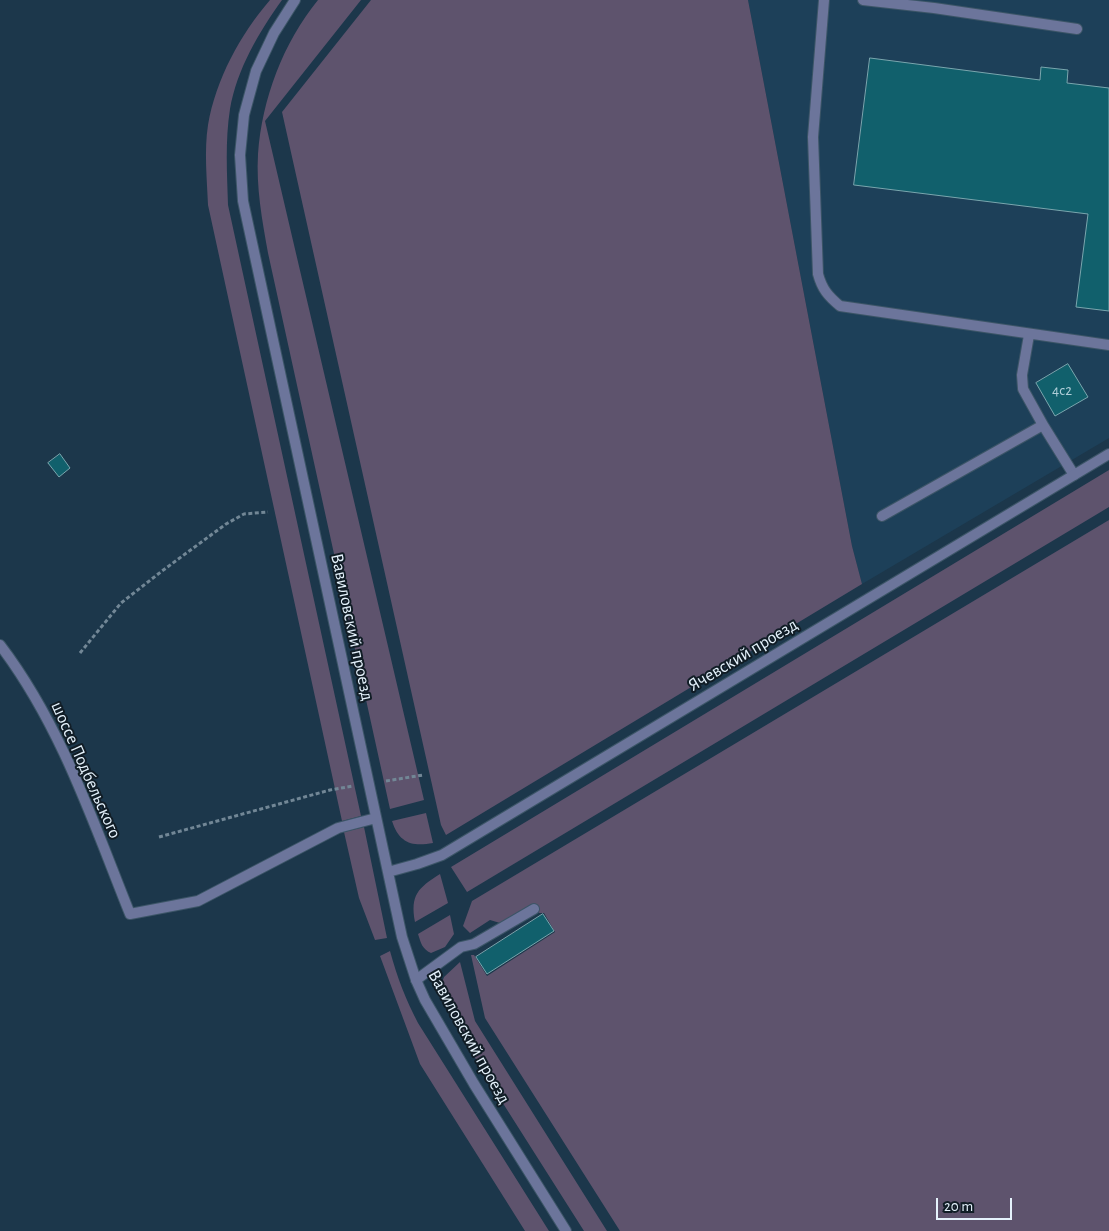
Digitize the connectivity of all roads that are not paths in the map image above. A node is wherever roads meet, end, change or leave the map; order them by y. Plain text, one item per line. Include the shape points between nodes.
1 (295, 0) edge
2 (824, 0) edge
3 (863, 0) edge
4 (935, 4) edge
5 (1077, 29) dead end
6 (1030, 335) junction
7 (1109, 345) edge
8 (1042, 425) junction
9 (1109, 454) edge
10 (1074, 475) junction
11 (882, 516) dead end
12 (0, 645) edge
13 (376, 818) junction
14 (388, 872) junction
15 (534, 909) dead end
16 (416, 980) junction
17 (566, 1231) edge

1 - 13 street, Вавиловский проезд via 274,33 256,71 244,114 240,154 243,200
2 - 6 street via 813,137 818,274 822,288 840,306
3 - 4 street
4 - 5 street
6 - 7 street
6 - 8 street via 1022,388
8 - 10 street
8 - 11 street
9 - 10 street, Ячевский проезд
10 - 14 street, Ячевский проезд via 442,855
12 - 13 street, шоссе Подбельского via 50,722 130,914 198,901 338,828
13 - 14 street, Вавиловский проезд
14 - 16 street, Вавиловский проезд via 402,937
15 - 16 street via 474,944 461,947
16 - 17 street, Вавиловский проезд via 474,1084

